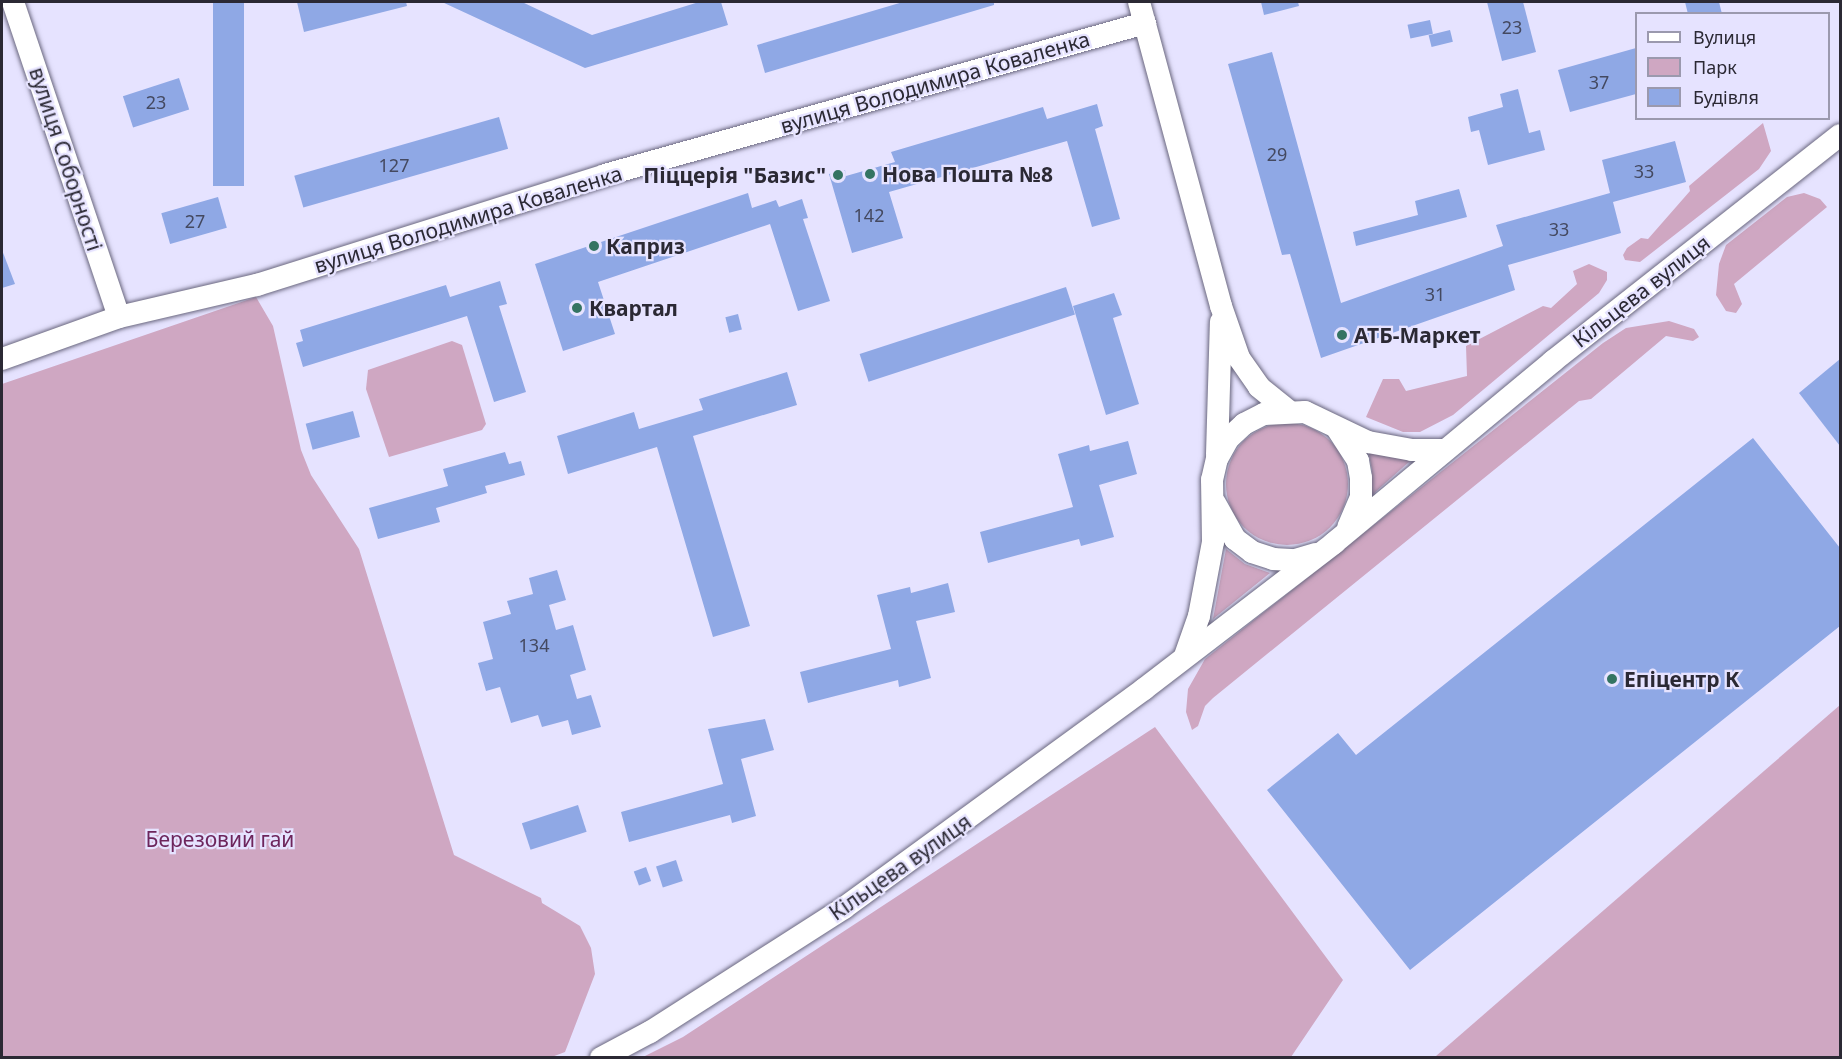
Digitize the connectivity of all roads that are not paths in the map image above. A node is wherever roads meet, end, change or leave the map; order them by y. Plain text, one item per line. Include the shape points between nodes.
1 (13, 2) edge
2 (1142, 12) edge
3 (1840, 135) edge
4 (1221, 306) junction
5 (119, 317) junction
6 (2, 359) edge
7 (1287, 410) junction
8 (1338, 430) junction
9 (1443, 450) junction
10 (1217, 459) junction
11 (1214, 501) junction
12 (1334, 543) junction
13 (1185, 656) junction
14 (602, 1058) edge

1 - 5 main road, вулиця Соборності
2 - 4 main road
2 - 5 main road, вулиця Володимира Коваленка via 257,285
3 - 9 main road, Кільцева вулиця
4 - 7 main road via 1239,358 1259,387
4 - 10 main road
5 - 6 main road, вулиця Володимира Коваленка
7 - 8 main road, Кільцева вулиця via 1305,412
7 - 10 main road, Кільцева вулиця via 1264,414 1244,424 1228,439
8 - 9 main road, Кільцева вулиця via 1389,447
8 - 12 main road, Кільцева вулиця via 1358,461 1361,497 1356,514
9 - 12 main road, Кільцева вулиця
10 - 11 main road, Кільцева вулиця via 1212,480
11 - 12 main road, Кільцева вулиця via 1222,522 1235,539 1263,555 1295,560 1316,555
11 - 13 main road, Кільцева вулиця via 1207,577
12 - 13 main road, Кільцева вулиця
13 - 14 main road, Кільцева вулиця via 844,908 736,979

